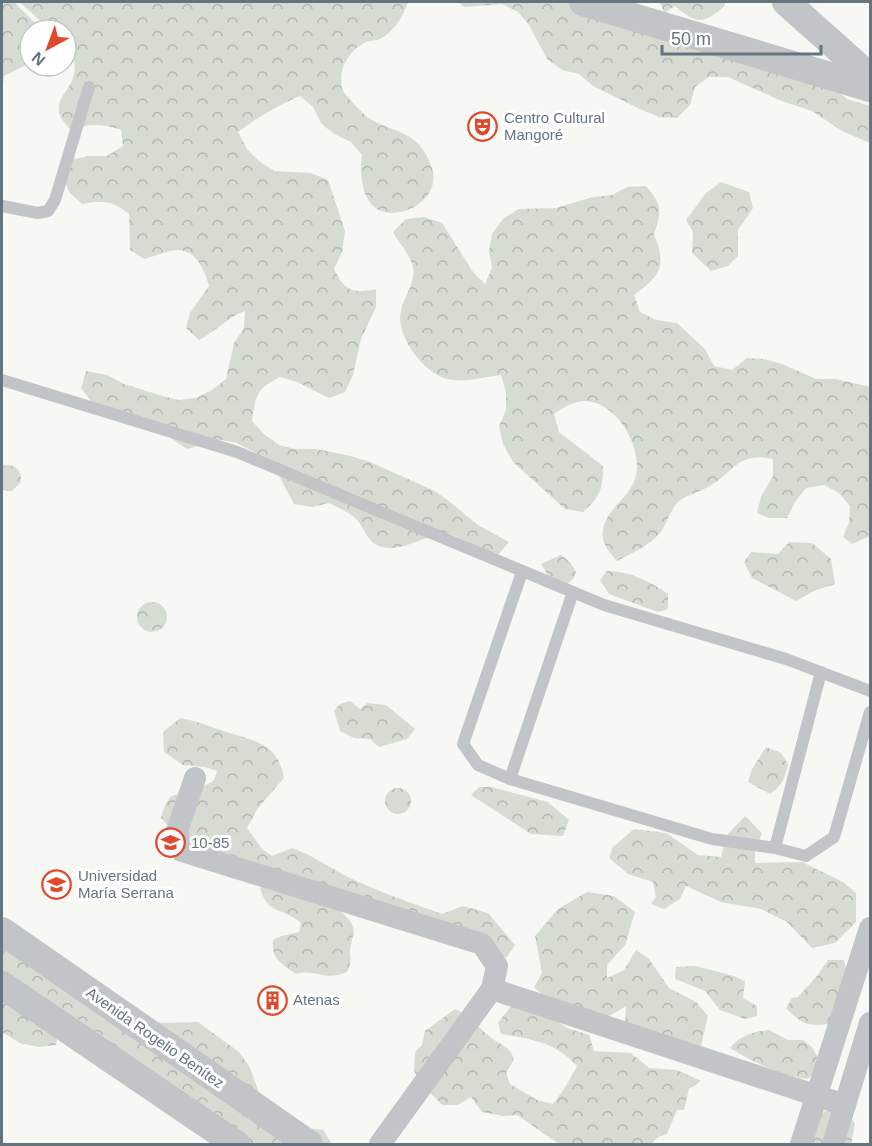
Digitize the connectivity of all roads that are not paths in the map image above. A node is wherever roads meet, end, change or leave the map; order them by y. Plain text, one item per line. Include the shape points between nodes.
1 (583, 2) edge
2 (793, 4) edge
3 (870, 77) edge
4 (88, 87) dead end
5 (870, 88) edge
6 (2, 206) edge
7 (2, 380) edge
8 (522, 572) junction
9 (573, 592) junction
10 (821, 672) junction
11 (870, 691) edge
12 (870, 712) edge
13 (195, 778) dead end
14 (510, 779) junction
15 (775, 848) junction
16 (870, 928) edge
17 (2, 931) edge
18 (2, 985) edge
19 (492, 989) junction
20 (870, 1023) edge
21 (817, 1097) junction
22 (845, 1105) junction
23 (236, 1144) edge
24 (309, 1144) edge
25 (380, 1144) edge
26 (801, 1144) edge
27 (832, 1144) edge

1 - 5 street
2 - 3 street
4 - 6 lane via 55,200 48,211 38,213
7 - 8 lane via 237,452
8 - 9 lane
8 - 14 lane via 463,744 478,765
9 - 10 lane
9 - 14 lane
10 - 11 lane
10 - 15 lane
12 - 15 lane via 834,837 806,856
13 - 19 street via 177,831 182,851 482,944 497,966
14 - 15 lane via 712,839
16 - 21 street
17 - 24 street, Avenida Rogelio Benítez
18 - 23 street
19 - 21 street
19 - 25 street
20 - 22 street
21 - 22 street
21 - 26 street
22 - 27 street

